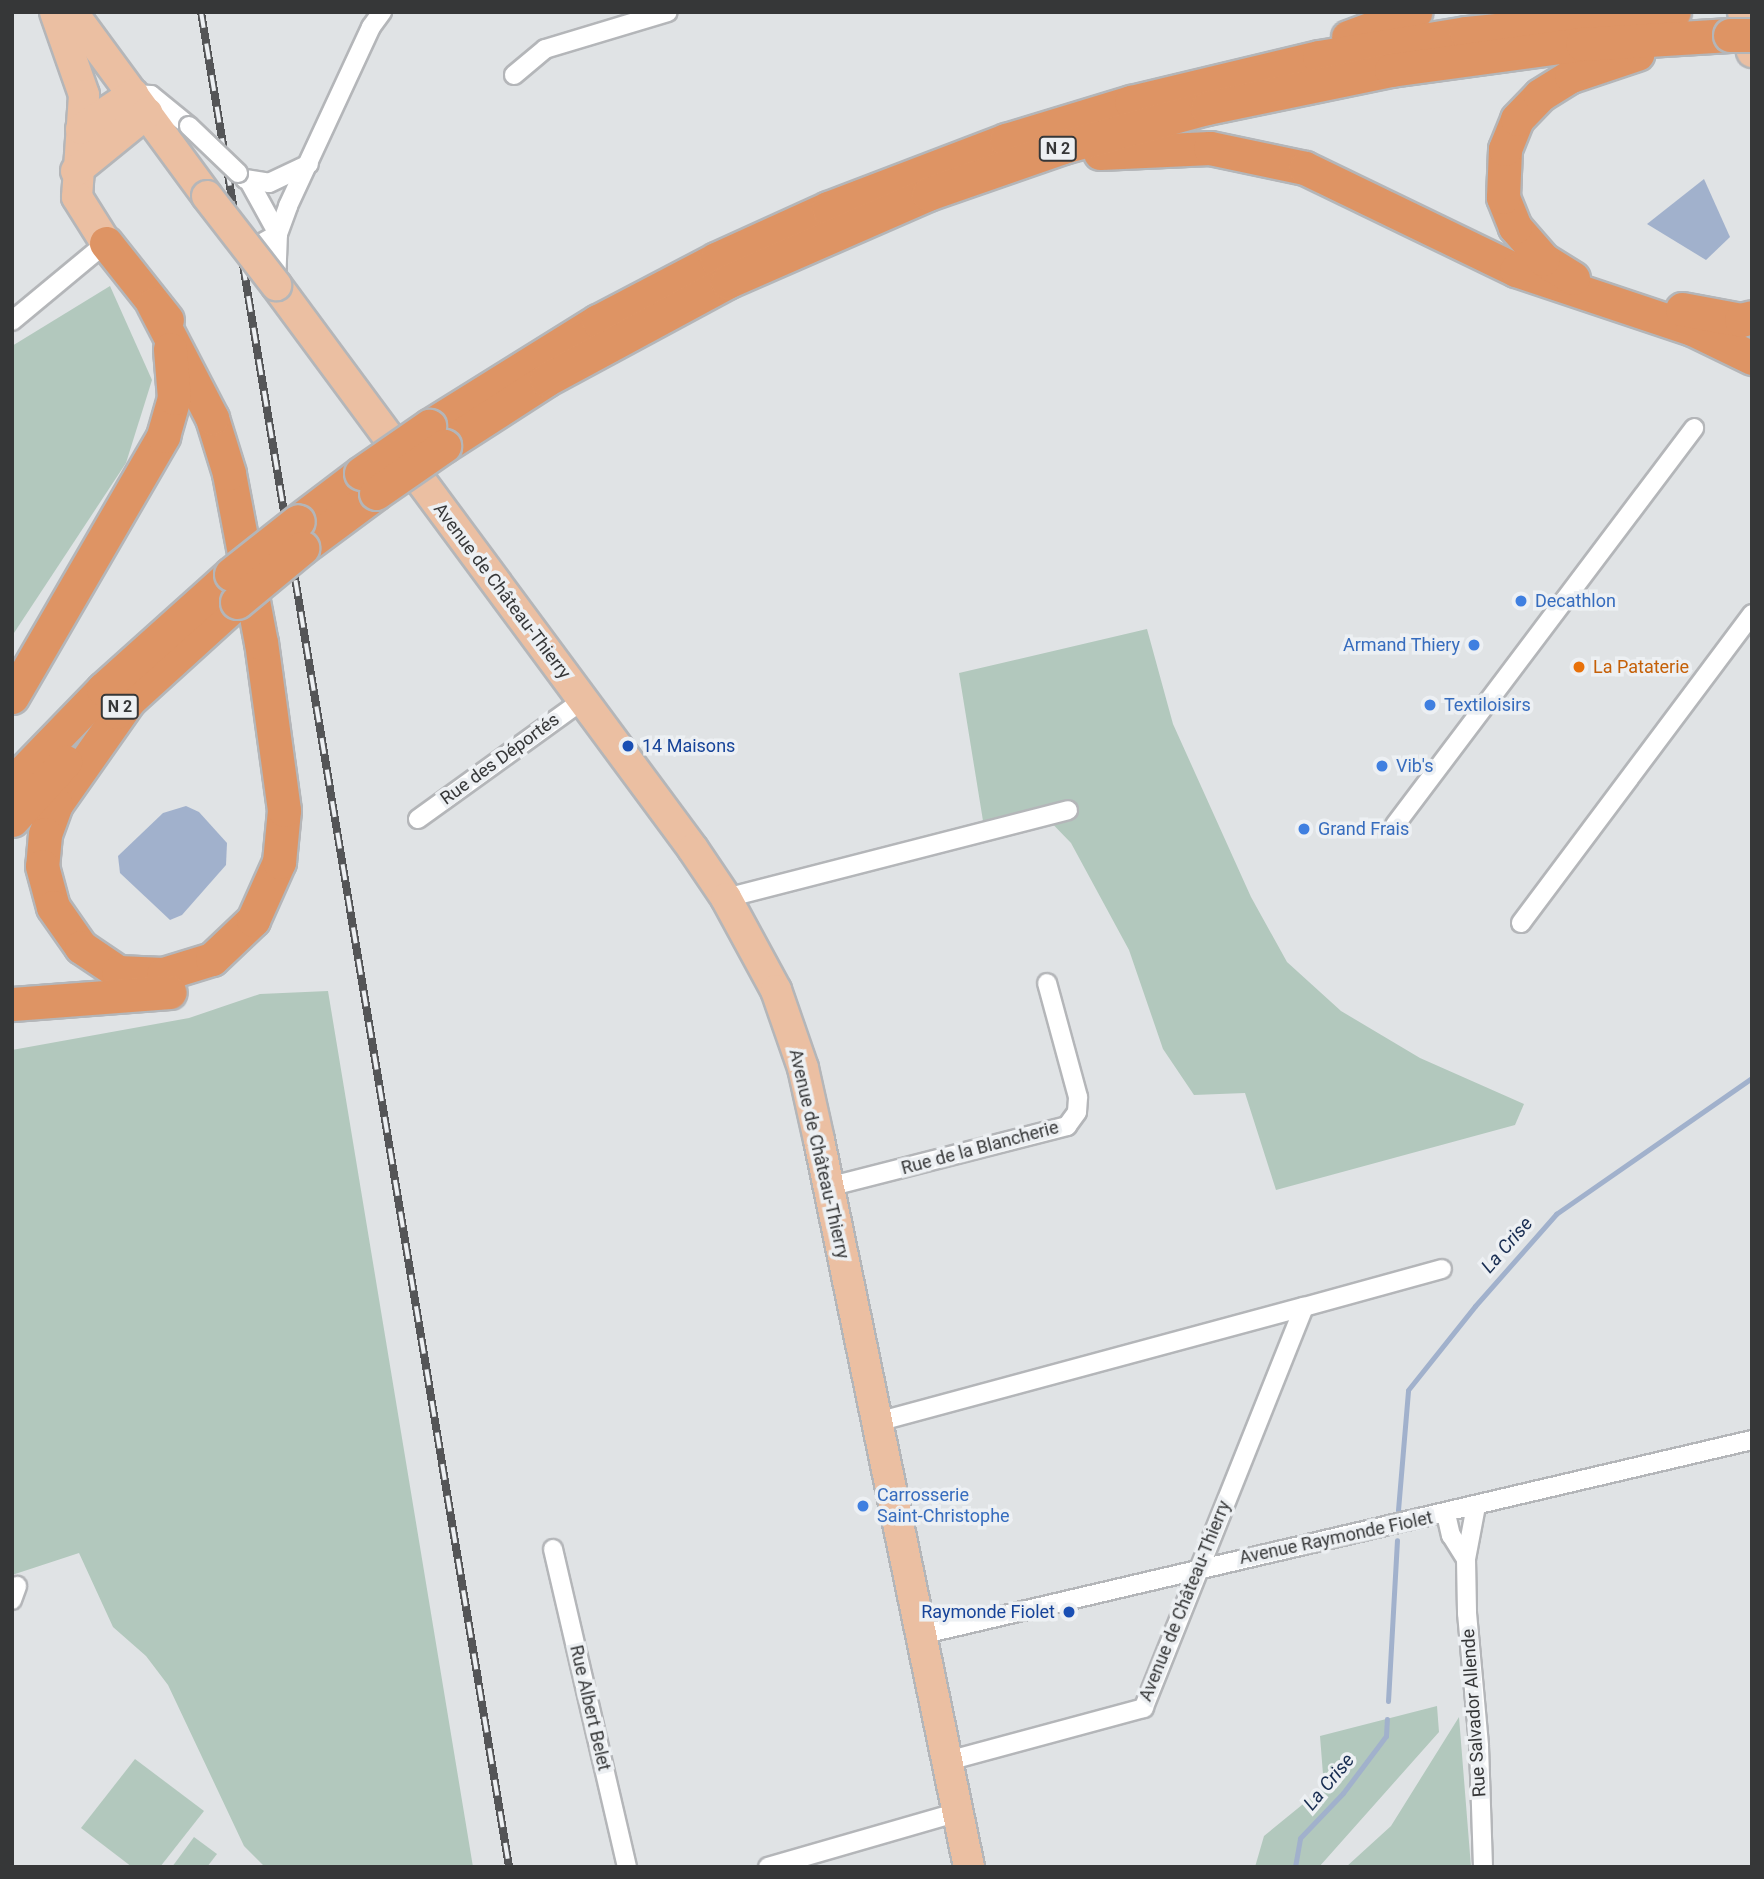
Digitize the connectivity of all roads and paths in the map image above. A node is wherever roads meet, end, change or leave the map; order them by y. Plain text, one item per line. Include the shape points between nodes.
1 (55, 12) edge
2 (72, 12) edge
3 (382, 12) edge
4 (668, 12) edge
5 (1415, 12) edge
6 (1674, 12) edge
7 (623, 19) edge
8 (1744, 34) edge
9 (1261, 69) junction
10 (514, 75) dead end
11 (140, 104) junction
12 (81, 129) junction
13 (309, 164) junction
14 (1001, 168) junction
15 (76, 171) junction
16 (244, 178) junction
17 (278, 233) junction
18 (106, 243) junction
19 (249, 250) junction
20 (276, 285) junction
21 (1752, 317) edge
22 (160, 318) junction
23 (12, 321) edge
24 (1752, 358) edge
25 (1694, 428) dead end
26 (437, 436) junction
27 (234, 588) junction
28 (1752, 614) edge
29 (132, 696) junction
30 (12, 697) edge
31 (583, 699) junction
32 (12, 783) edge
33 (1068, 810) dead end
34 (418, 819) dead end
35 (12, 820) edge
36 (1395, 825) dead end
37 (726, 898) junction
38 (1521, 923) dead end
39 (1047, 982) dead end
40 (12, 1004) edge
41 (828, 1187) junction
42 (1442, 1269) dead end
43 (1304, 1307) junction
44 (877, 1422) junction
45 (1752, 1440) edge
46 (1476, 1506) junction
47 (1446, 1514) junction
48 (552, 1549) dead end
49 (1466, 1559) junction
50 (1200, 1568) junction
51 (920, 1635) junction
52 (947, 1761) junction
53 (958, 1812) junction
54 (627, 1867) edge
55 (768, 1867) edge
56 (970, 1867) edge
57 (1483, 1867) edge

1 - 12 main road via 82,83
2 - 11 main road, Avenue de Château-Thierry
3 - 13 street
4 - 7 street
5 - 9 highway
6 - 9 highway, N 2 via 1466,33
7 - 10 street via 545,49
8 - 14 highway, N 2 via 1582,44 1331,81 1138,125
8 - 21 highway via 1614,60 1557,83 1517,119 1505,149 1501,180 1515,227 1552,267 1602,288 1698,314 1741,320
9 - 26 highway, N 2 via 1043,128 828,208 598,321
11 - 12 main road
11 - 15 main road
11 - 16 street, bridge via 151,95
11 - 19 main road, Avenue de Château-Thierry, bridge
12 - 15 main road
13 - 16 street via 277,180
13 - 17 street
14 - 24 highway via 1160,147 1231,150 1277,159 1362,192 1540,280 1685,326
14 - 26 highway, N 2 via 853,225 727,282
15 - 18 main road via 76,197
16 - 17 street
17 - 19 street
17 - 20 street
18 - 22 highway
18 - 23 street
19 - 20 main road, Avenue de Château-Thierry, bridge
20 - 31 main road, Avenue de Château-Thierry
22 - 29 highway via 212,418 229,473 261,643 284,810 279,862 253,919 212,959 163,974 118,972 81,947 52,908 42,866 45,834 56,804
22 - 30 highway via 175,383 163,436
22 - 40 highway via 181,338 205,379 245,494 297,810 294,864 263,936 238,963 211,981 164,993
25 - 36 street
26 - 27 highway, N 2, bridge
27 - 29 highway, N 2
27 - 32 highway, N 2 via 103,690
28 - 38 street
29 - 35 highway, N 2
31 - 34 street, Rue des Déportés
31 - 37 main road, Avenue de Château-Thierry
33 - 37 street
37 - 41 main road, Avenue de Château-Thierry via 776,990 791,1031
39 - 41 street, Rue de la Blancherie via 1078,1097 1077,1112 1067,1126
41 - 44 main road, Avenue de Château-Thierry
42 - 43 street
43 - 44 street
43 - 50 street, Avenue de Château-Thierry
44 - 51 main road, Avenue de Château-Thierry
45 - 46 street, Avenue Raymonde Fiolet
46 - 47 street, Avenue Raymonde Fiolet
46 - 49 street, Rue Salvador Allende
47 - 49 street, Rue Salvador Allende via 1451,1535
47 - 50 street, Avenue Raymonde Fiolet
48 - 54 street, Rue Albert Belet
49 - 57 street, Rue Salvador Allende
50 - 51 street, Avenue Raymonde Fiolet
50 - 52 street, Avenue de Château-Thierry via 1144,1708
51 - 52 main road, Avenue de Château-Thierry
52 - 53 main road, Avenue de Château-Thierry
53 - 55 street
53 - 56 main road, Avenue de Château-Thierry

